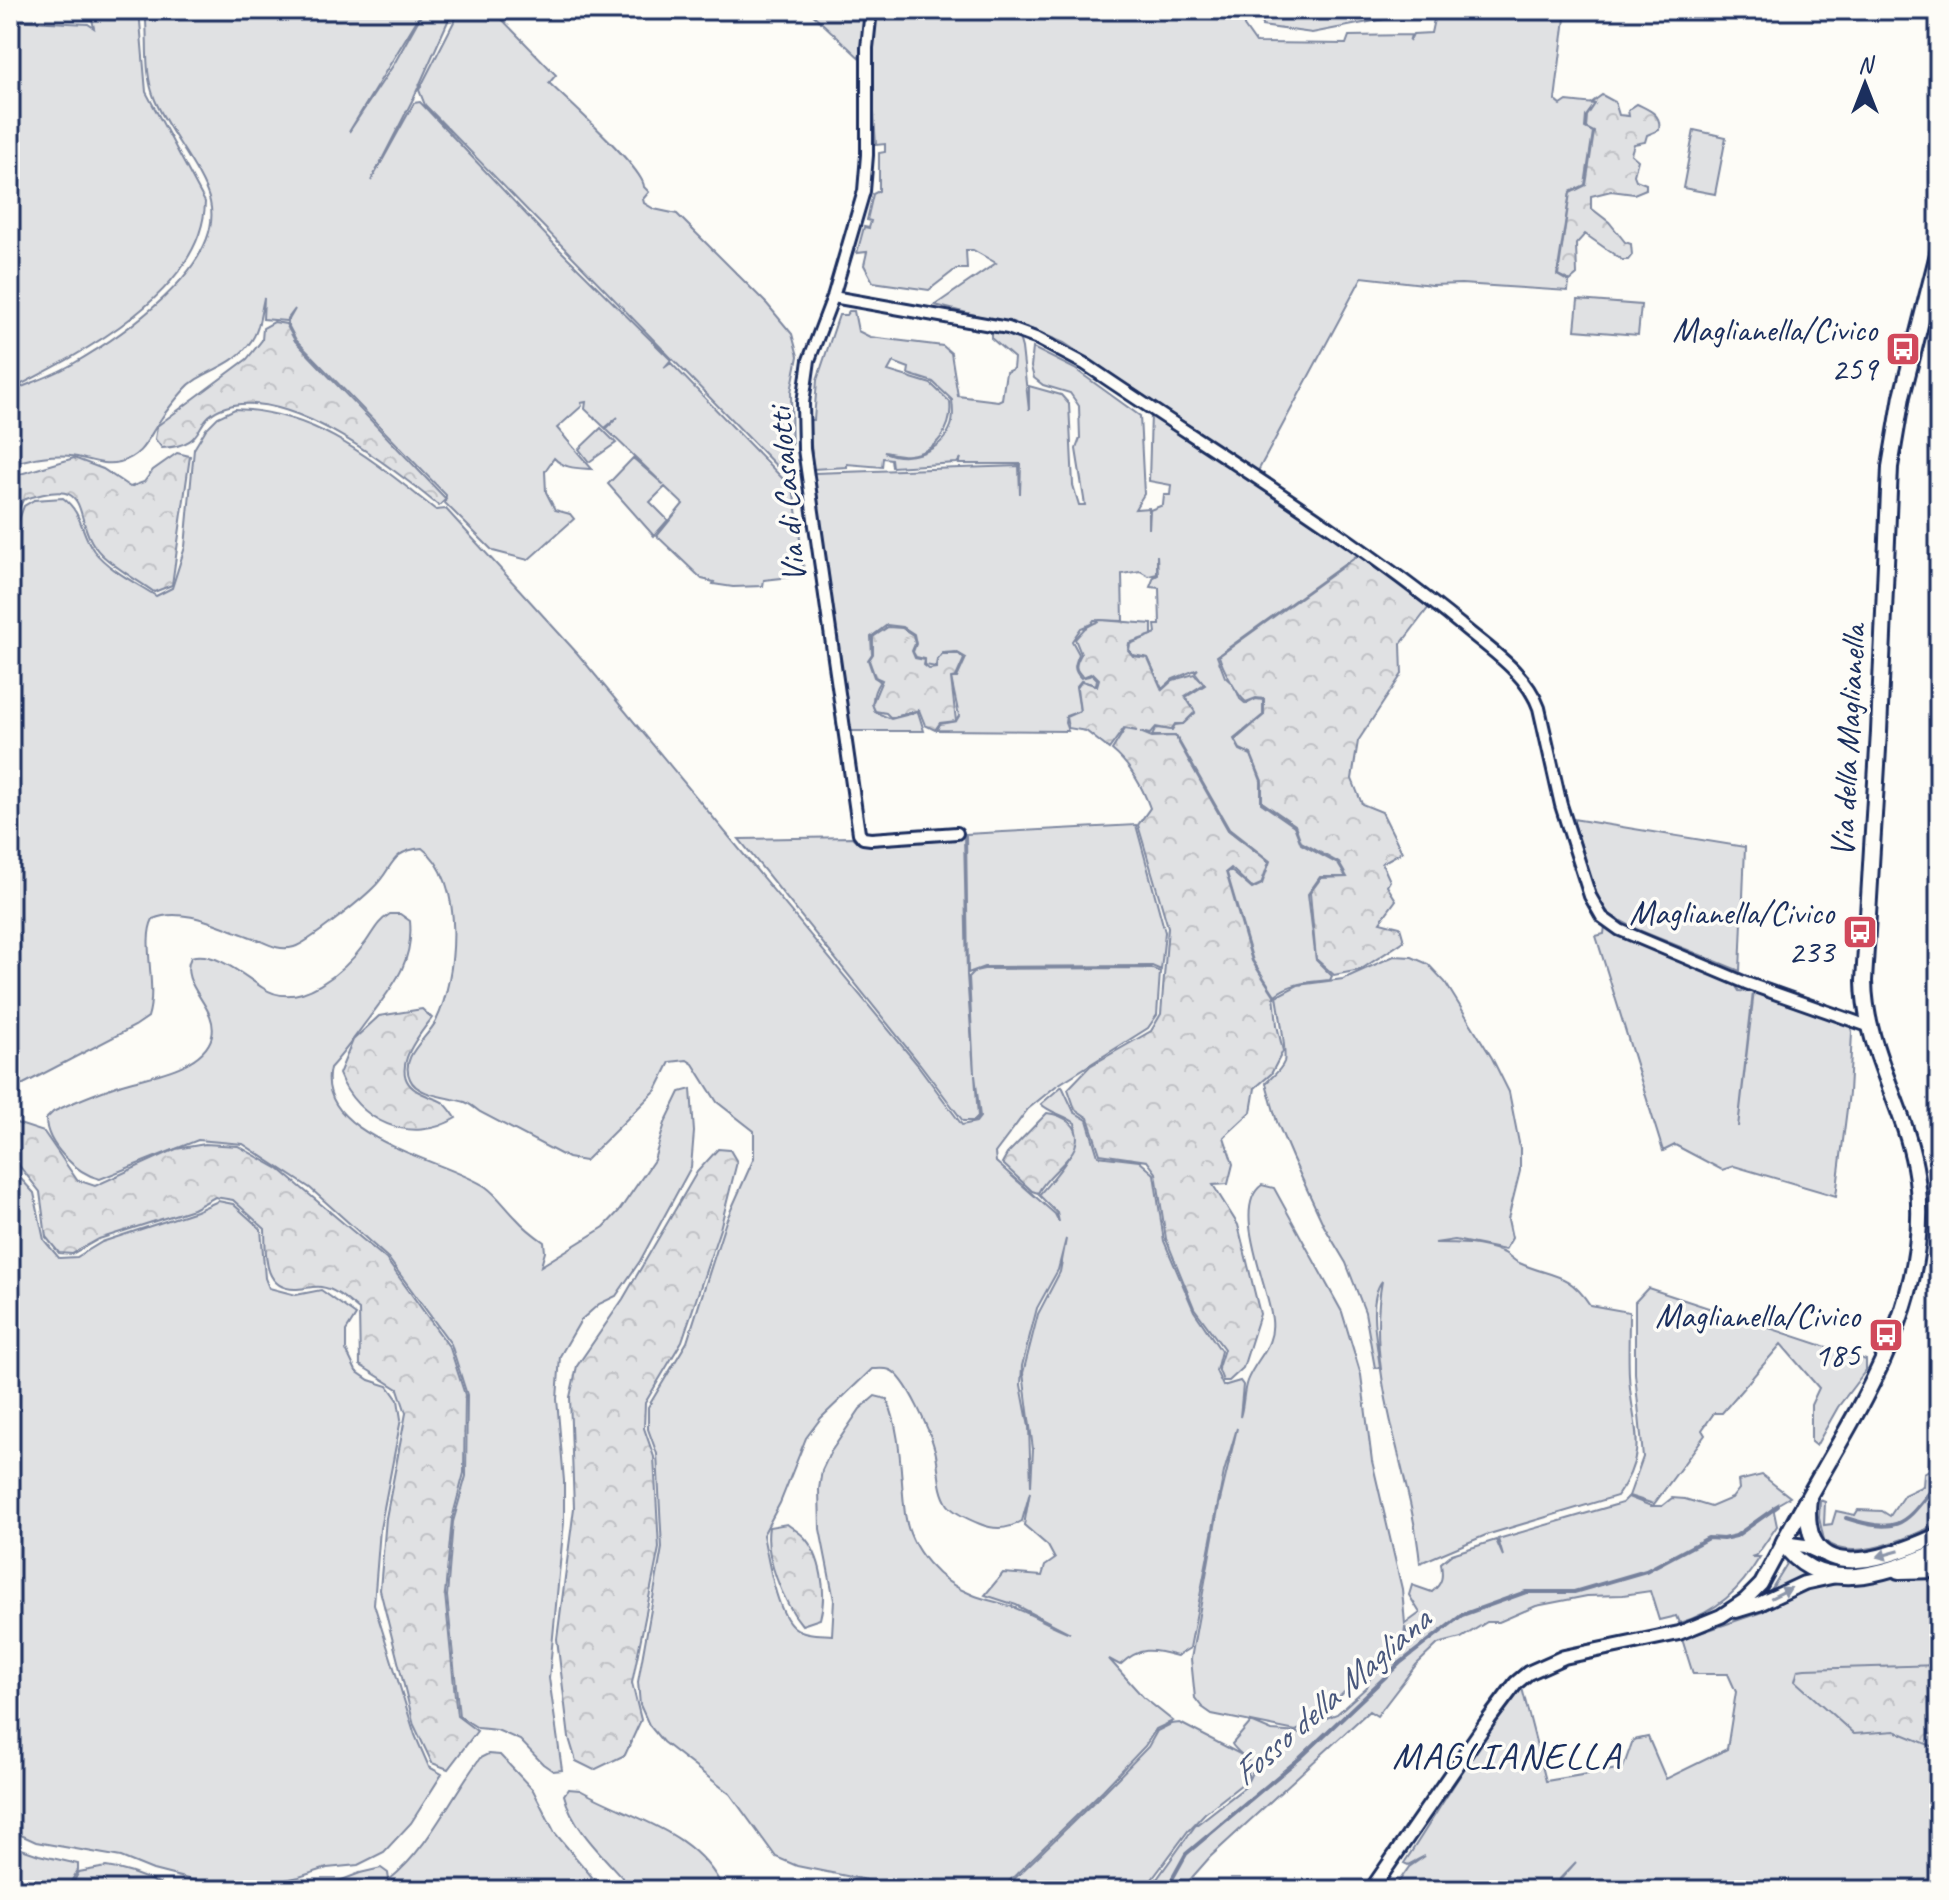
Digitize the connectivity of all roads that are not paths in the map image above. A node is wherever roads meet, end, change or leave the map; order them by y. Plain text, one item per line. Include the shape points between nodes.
1 (871, 10) edge
2 (1939, 250) edge
3 (833, 297) junction
4 (957, 833) dead end
5 (1868, 1026) junction
6 (1809, 1493) junction
7 (1939, 1535) edge
8 (1783, 1543) junction
9 (1939, 1551) edge
10 (1835, 1560) junction
11 (1939, 1568) edge
12 (1899, 1569) junction
13 (1836, 1576) junction
14 (1726, 1614) junction
15 (1371, 1890) edge

1 - 3 street, Via di Casalotti via 866,179
2 - 5 main road, Via della Maglianella via 1890,467 1864,981
3 - 4 street, Via di Casalotti via 806,373 803,437 857,828 861,837 871,839
3 - 5 street via 982,323 1038,339 1085,364 1374,557 1487,647 1530,689 1572,845 1590,896 1606,921 1746,983
5 - 6 main road, Via della Maglianella via 1912,1152 1918,1238 1892,1344
6 - 8 main road, Via della Maglianella
6 - 10 main road via 1810,1527
7 -> 10 main road via 1890,1554
8 - 10 street
8 - 13 main road via 1804,1566
8 - 14 street, Via della Maglianella via 1761,1584
9 - 12 main road
11 - 12 highway
12 - 13 main road
14 -> 13 street
14 - 15 street, Via della Maglianella via 1679,1633 1564,1657 1528,1673 1489,1719

